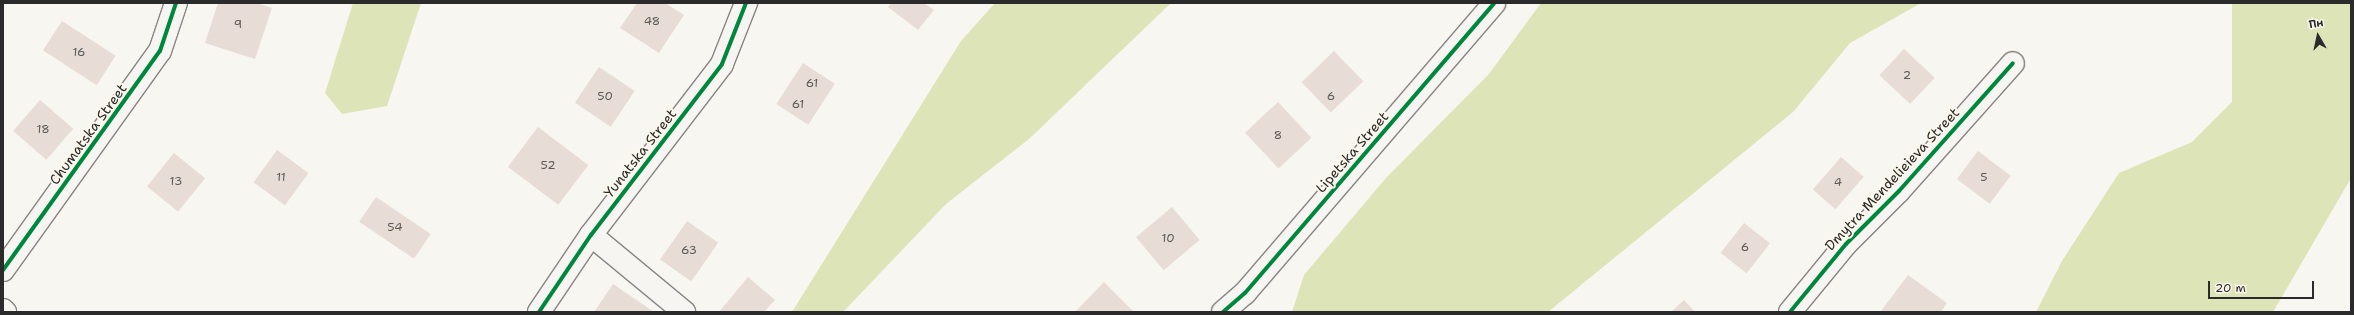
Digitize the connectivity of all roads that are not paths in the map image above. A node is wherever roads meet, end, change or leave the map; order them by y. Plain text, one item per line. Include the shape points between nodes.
1 (176, 3) edge
2 (746, 3) edge
3 (1494, 3) edge
4 (2013, 63) dead end
5 (591, 235) junction
6 (3, 270) edge
7 (540, 312) edge
8 (684, 312) edge
9 (1223, 312) edge
10 (1790, 312) edge

1 - 6 street, Chumatska Street via 160,52
2 - 5 street, Yunatska Street via 722,64
3 - 9 street, Lipetska Street via 1245,293
4 - 10 street, Dmytra Mendelieieva Street via 1899,191 1846,244
5 - 7 street, Yunatska Street
5 - 8 street

